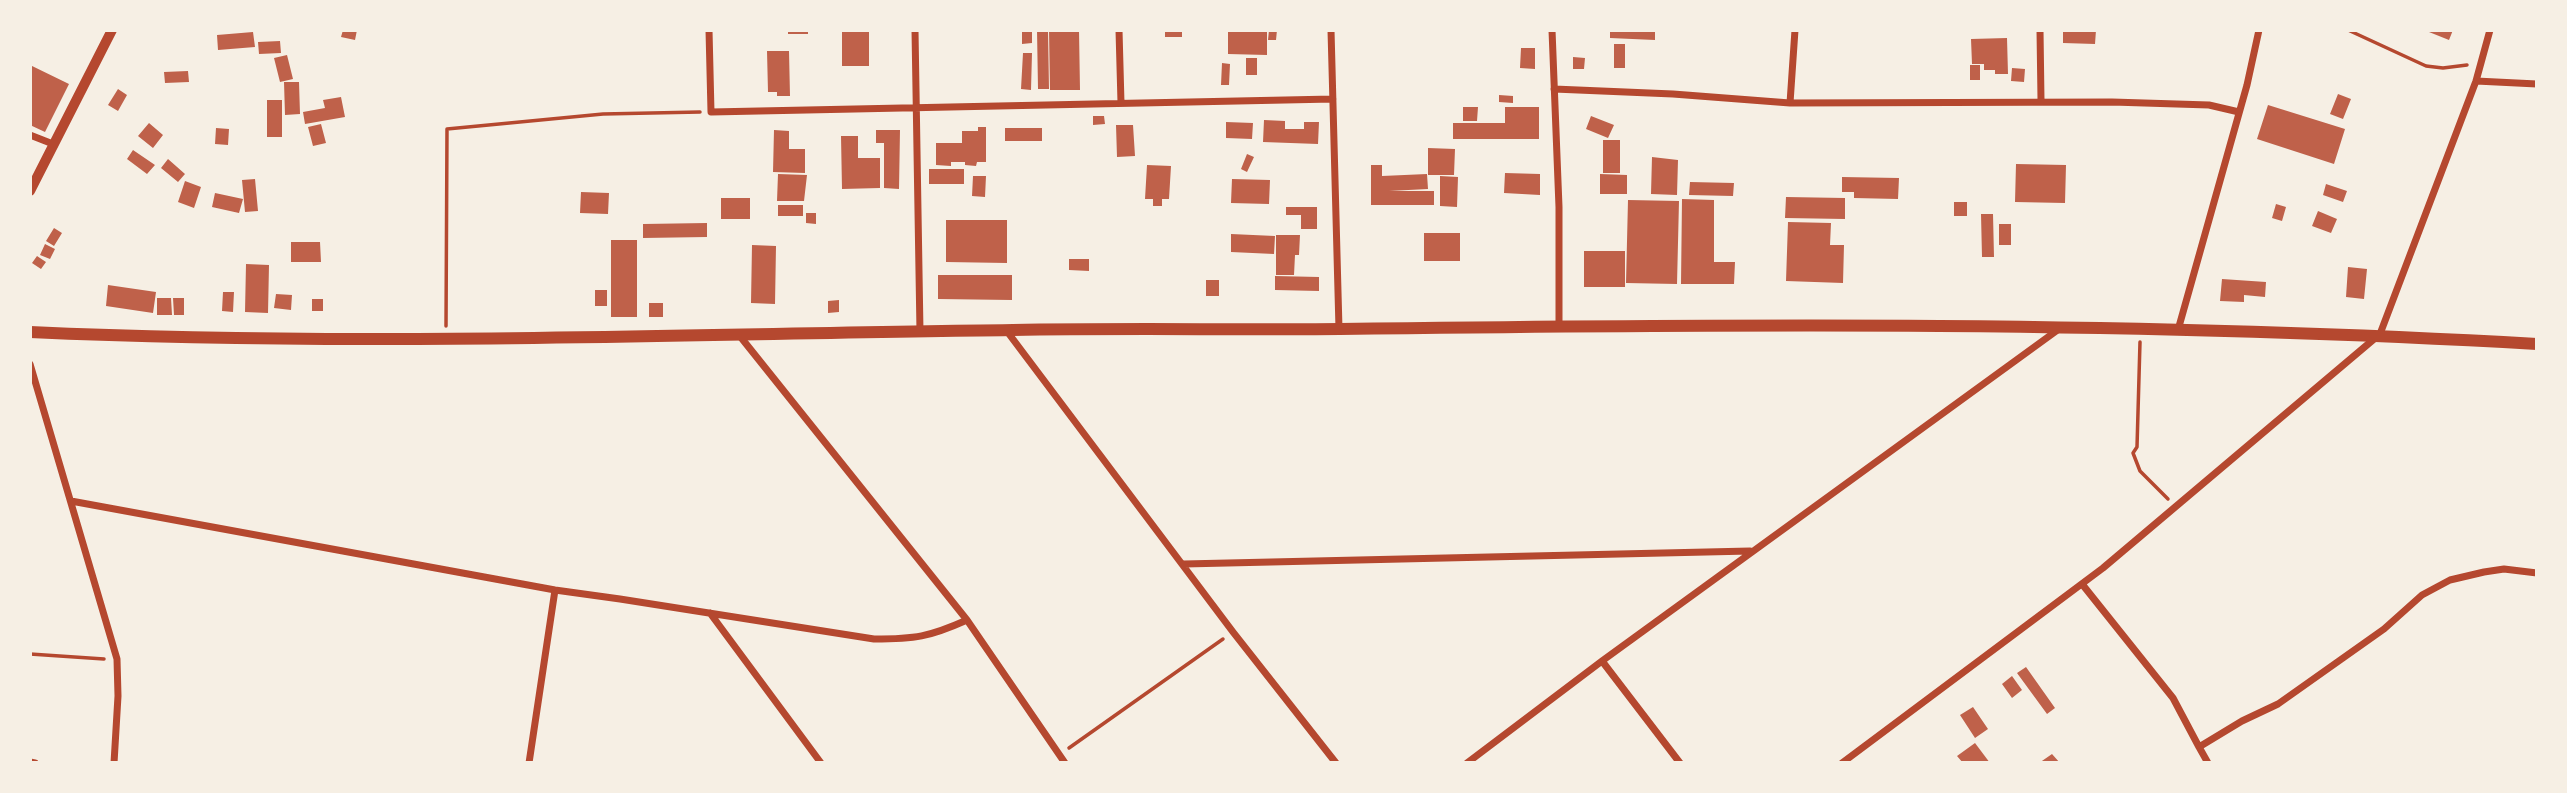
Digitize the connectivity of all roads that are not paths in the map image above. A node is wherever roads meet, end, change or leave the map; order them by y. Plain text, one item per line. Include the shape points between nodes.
1 (111, 30) edge
2 (709, 30) edge
3 (915, 30) edge
4 (1119, 30) edge
5 (1331, 30) edge
6 (1552, 30) edge
7 (1795, 30) edge
8 (2040, 30) edge
9 (2259, 30) edge
10 (2490, 30) edge
11 (2476, 81) junction
12 (2537, 84) edge
13 (1554, 89) junction
14 (1333, 99) junction
15 (2041, 100) junction
16 (1121, 103) junction
17 (1790, 103) junction
18 (917, 108) junction
19 (2239, 112) junction
20 (30, 135) edge
21 (53, 144) junction
22 (30, 191) edge
23 (1559, 327) junction
24 (2061, 328) junction
25 (1339, 329) junction
26 (1006, 330) junction
27 (2178, 330) junction
28 (30, 332) edge
29 (920, 332) junction
30 (2380, 334) junction
31 (739, 335) junction
32 (2537, 344) edge
33 (30, 364) edge
34 (71, 501) junction
35 (1752, 551) junction
36 (1184, 564) junction
37 (2537, 573) edge
38 (2082, 584) junction
39 (555, 590) junction
40 (710, 613) junction
41 (967, 620) junction
42 (1602, 661) junction
43 (2199, 747) junction
44 (30, 762) edge
45 (35, 763) edge
46 (114, 763) edge
47 (529, 763) edge
48 (821, 763) edge
49 (1065, 763) edge
50 (1336, 763) edge
51 (1467, 763) edge
52 (1680, 763) edge
53 (1842, 763) edge
54 (2208, 763) edge

1 - 21 street
2 - 18 street via 711,112
3 - 18 street
4 - 16 street
5 - 14 street
6 - 13 street
7 - 17 street
8 - 15 street
9 - 19 street
10 - 11 street
11 - 12 street
11 - 30 street
13 - 17 street
13 - 23 street
14 - 16 street
14 - 25 street
15 - 17 street
15 - 19 street via 2209,105
16 - 18 street
18 - 29 street
19 - 27 street
20 - 21 street
21 - 22 street
23 - 24 main road
23 - 25 main road
24 - 27 main road
24 - 35 street
25 - 26 main road
26 - 29 main road
26 - 36 street
27 - 30 main road
28 - 31 main road via 446,339
29 - 31 main road
30 - 32 main road
30 - 38 street
31 - 41 street
33 - 34 street
34 - 39 street
34 - 46 street via 117,660
35 - 36 street
35 - 42 street
36 - 50 street
37 - 43 street via 2504,569 2450,580 2422,595 2384,629 2278,704
38 - 43 street via 2173,698
38 - 53 street
39 - 40 street
39 - 47 street
40 - 41 street via 874,639 915,639
40 - 48 street
41 - 49 street
42 - 51 street
42 - 52 street
43 - 54 street
44 - 45 street

